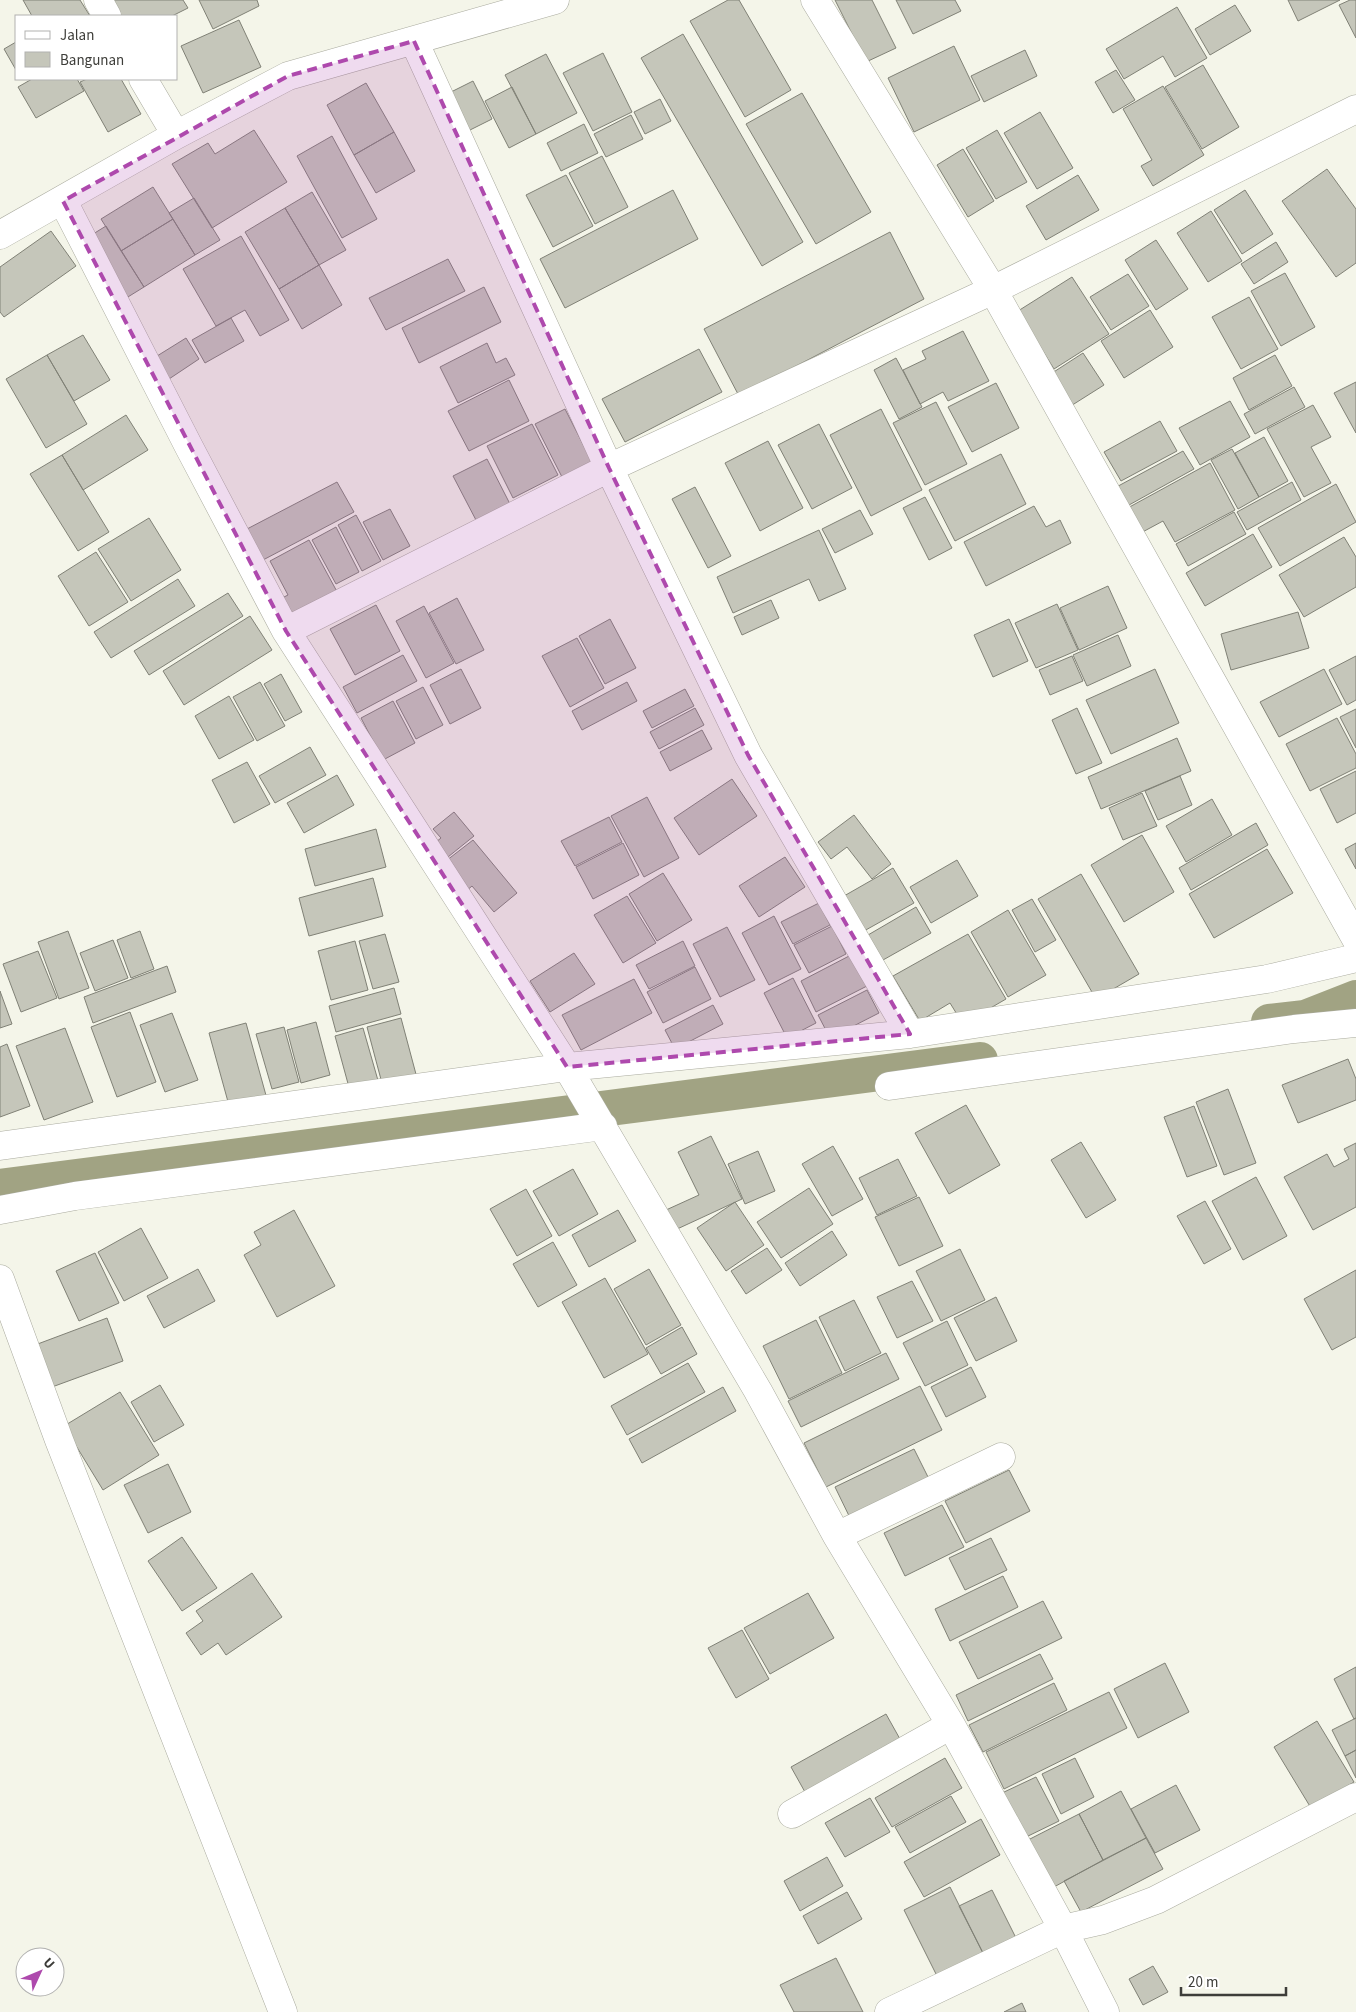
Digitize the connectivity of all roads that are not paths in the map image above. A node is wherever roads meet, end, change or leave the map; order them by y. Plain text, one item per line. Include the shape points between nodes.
1 (98, 0) edge
2 (555, 0) edge
3 (815, 0) edge
4 (106, 15) edge
5 (414, 41) junction
6 (144, 80) edge
7 (1356, 109) edge
8 (176, 135) junction
9 (63, 201) junction
10 (0, 235) edge
11 (993, 290) junction
12 (610, 468) junction
13 (286, 630) junction
14 (1356, 938) edge
15 (1356, 958) edge
16 (1356, 1023) edge
17 (910, 1034) junction
18 (570, 1072) junction
19 (888, 1086) dead end
20 (601, 1123) junction
21 (0, 1146) edge
22 (0, 1210) edge
23 (0, 1279) edge
24 (1001, 1457) dead end
25 (837, 1536) junction
26 (950, 1725) junction
27 (1356, 1797) edge
28 (792, 1814) dead end
29 (1063, 1929) junction
30 (283, 2012) edge
31 (889, 2012) edge
32 (1106, 2012) edge

1 - 4 street
2 - 5 street
3 - 11 street
5 - 8 street via 288,76
5 - 12 street
6 - 8 street
7 - 11 street
8 - 9 street
9 - 10 street
9 - 13 street
11 - 12 street
11 - 14 street
12 - 13 street
12 - 17 street via 748,755
13 - 18 street
15 - 17 street via 1267,979
16 - 19 street
17 - 18 street
18 - 20 street
18 - 21 street
20 - 22 street via 85,1195
20 - 25 street via 758,1391
23 - 30 street via 58,1440
24 - 25 street
25 - 26 street
26 - 28 street
26 - 29 street
27 - 29 street via 1156,1900 1103,1920
29 - 31 street
29 - 32 street

